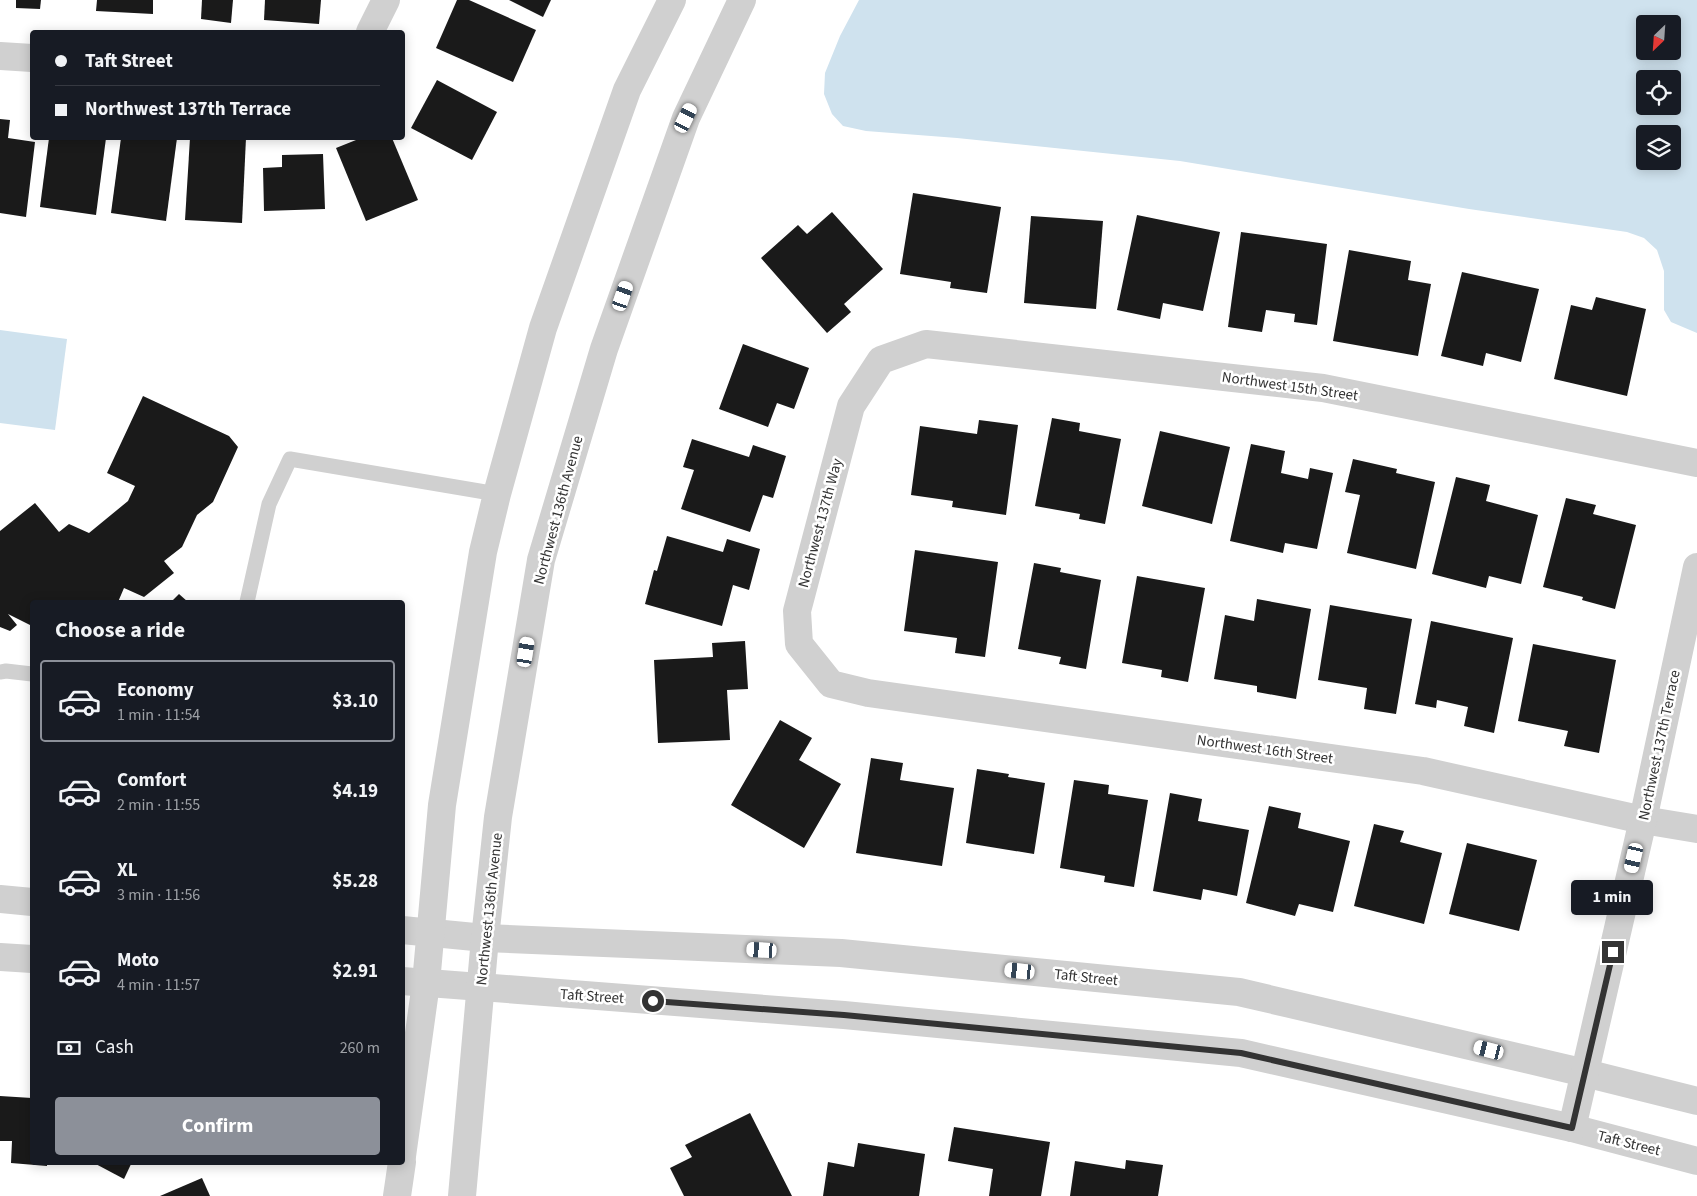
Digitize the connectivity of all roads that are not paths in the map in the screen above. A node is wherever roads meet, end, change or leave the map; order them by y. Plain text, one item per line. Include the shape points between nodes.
1 (386, 0) edge
2 (672, 0) edge
3 (742, 0) edge
4 (371, 30) edge
5 (0, 56) edge
6 (30, 58) edge
7 (881, 360) joint
8 (1697, 463) edge
9 (497, 494) junction
10 (1697, 566) edge
11 (247, 600) edge
12 (0, 672) edge
13 (30, 674) edge
14 (831, 684) joint
15 (1643, 820) junction
16 (1697, 829) edge
17 (0, 899) edge
18 (30, 902) edge
19 (405, 930) edge
20 (431, 932) junction
21 (485, 938) junction
22 (0, 958) edge
23 (30, 960) edge
24 (414, 982) edge
25 (480, 988) junction
26 (1585, 1073) junction
27 (1697, 1101) edge
28 (405, 1112) edge
29 (1572, 1128) junction
30 (1697, 1161) edge
31 (402, 1165) edge
32 (397, 1196) edge
33 (462, 1196) edge

1 - 4 street
2 - 9 street via 627,90 543,328
3 - 21 street, Northwest 136th Avenue via 686,118 604,349 541,560 498,817
5 - 6 street
7 - 8 street, Northwest 15th Street via 926,344 1323,388
7 - 14 street, Northwest 137th Way via 851,406 797,611 799,644
9 - 11 lane via 290,458 268,504
9 - 20 street via 483,552 442,805
10 - 15 street, Northwest 137th Terrace
12 - 13 lane
14 - 15 street, Northwest 16th Street via 868,693 1423,771
15 - 16 street, Northwest 16th Street
15 - 26 street, Northwest 137th Terrace
17 - 18 street
19 - 20 street, Taft Street
20 - 21 street, Taft Street
20 - 24 street
21 - 25 street, Northwest 136th Avenue
21 - 26 street, Taft Street via 841,953 1239,992
22 - 23 street
24 - 25 street, Taft Street
24 - 28 street
25 - 29 street, Taft Street via 844,1015 1241,1053
25 - 33 street, Northwest 136th Avenue
26 - 27 street, Taft Street
26 - 29 street, Northwest 137th Terrace
29 - 30 street, Taft Street
31 - 32 street

